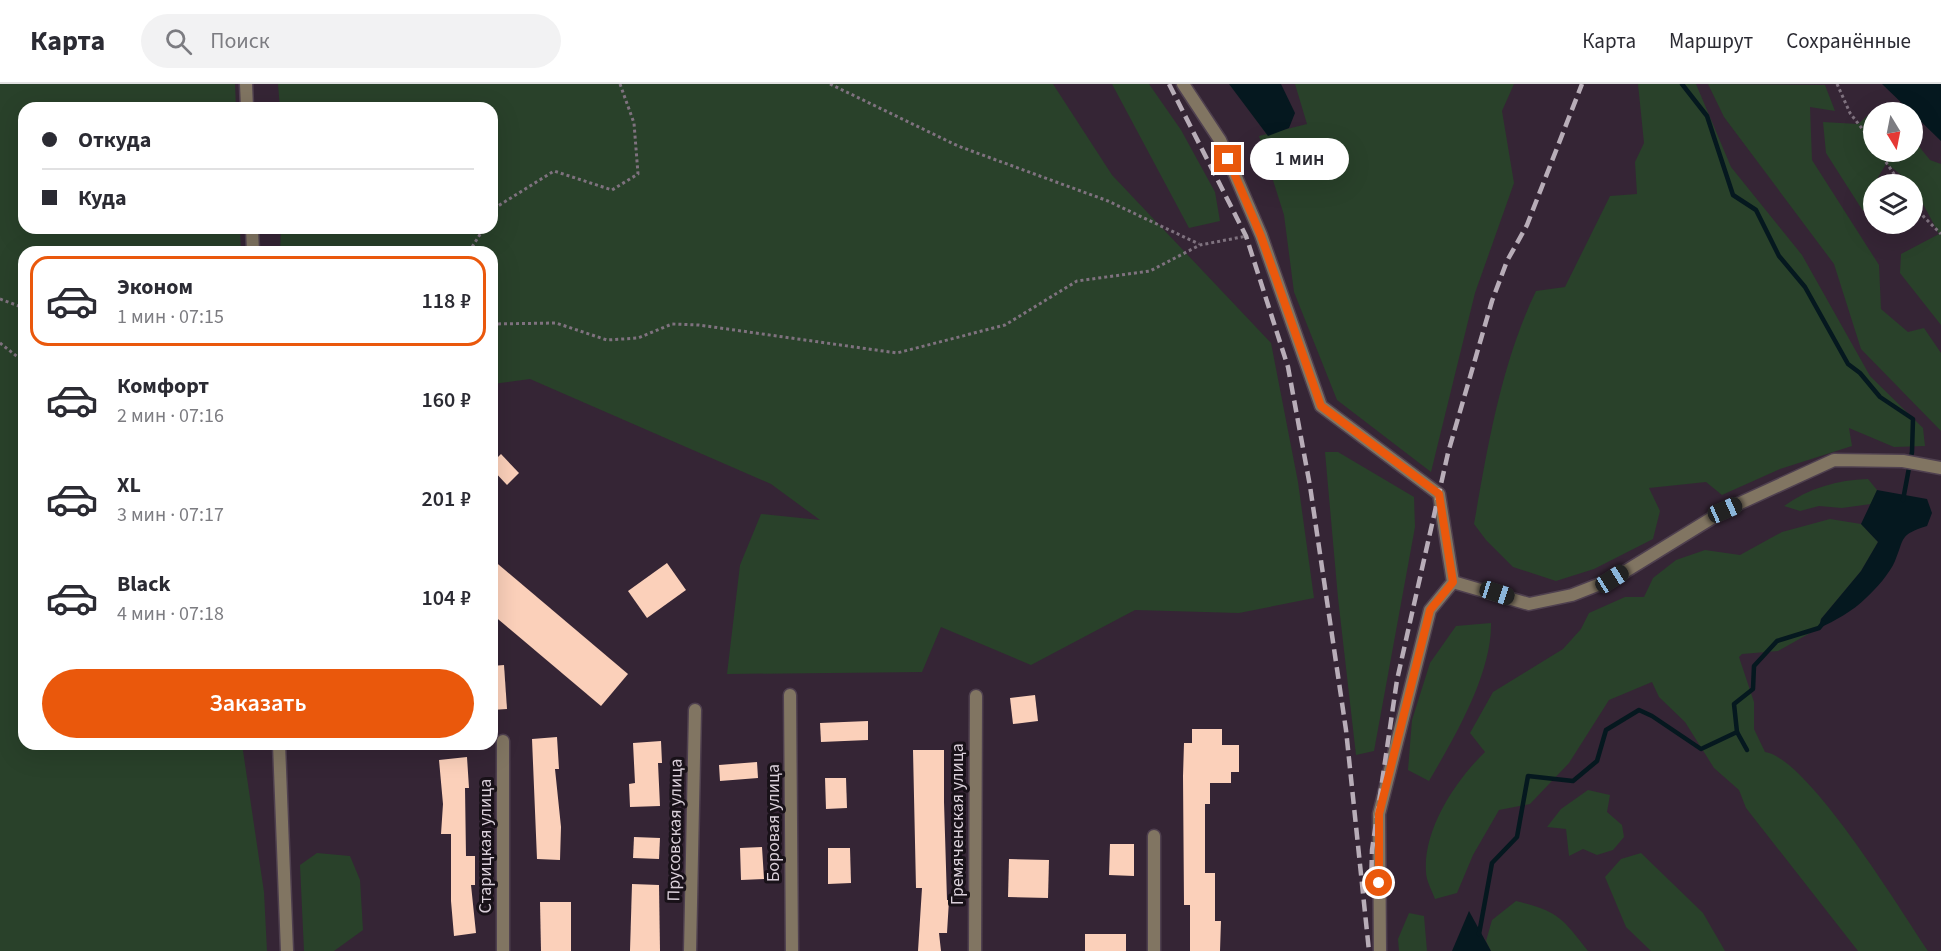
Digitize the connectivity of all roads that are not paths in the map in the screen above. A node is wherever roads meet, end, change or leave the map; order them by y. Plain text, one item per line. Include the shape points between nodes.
1 (246, 84) edge
2 (1183, 84) edge
3 (247, 102) edge
4 (1941, 468) edge
5 (1453, 582) junction
6 (790, 695) dead end
7 (976, 696) dead end
8 (696, 710) dead end
9 (503, 741) dead end
10 (279, 750) edge
11 (1154, 836) dead end
12 (287, 951) edge
13 (503, 951) edge
14 (690, 951) edge
15 (792, 951) edge
16 (975, 951) edge
17 (1154, 951) edge
18 (1380, 951) edge

1 - 3 street
2 - 5 street via 1220,140 1261,236 1321,406 1439,494
4 - 5 street via 1904,461 1834,460 1725,510 1612,579 1572,595 1529,604
5 - 18 street via 1430,610 1379,814
6 - 15 street, Боровая улица
7 - 16 street, Гремяченская улица
8 - 14 street, Прусовская улица
9 - 13 street, Старицкая улица
10 - 12 street
11 - 17 street

